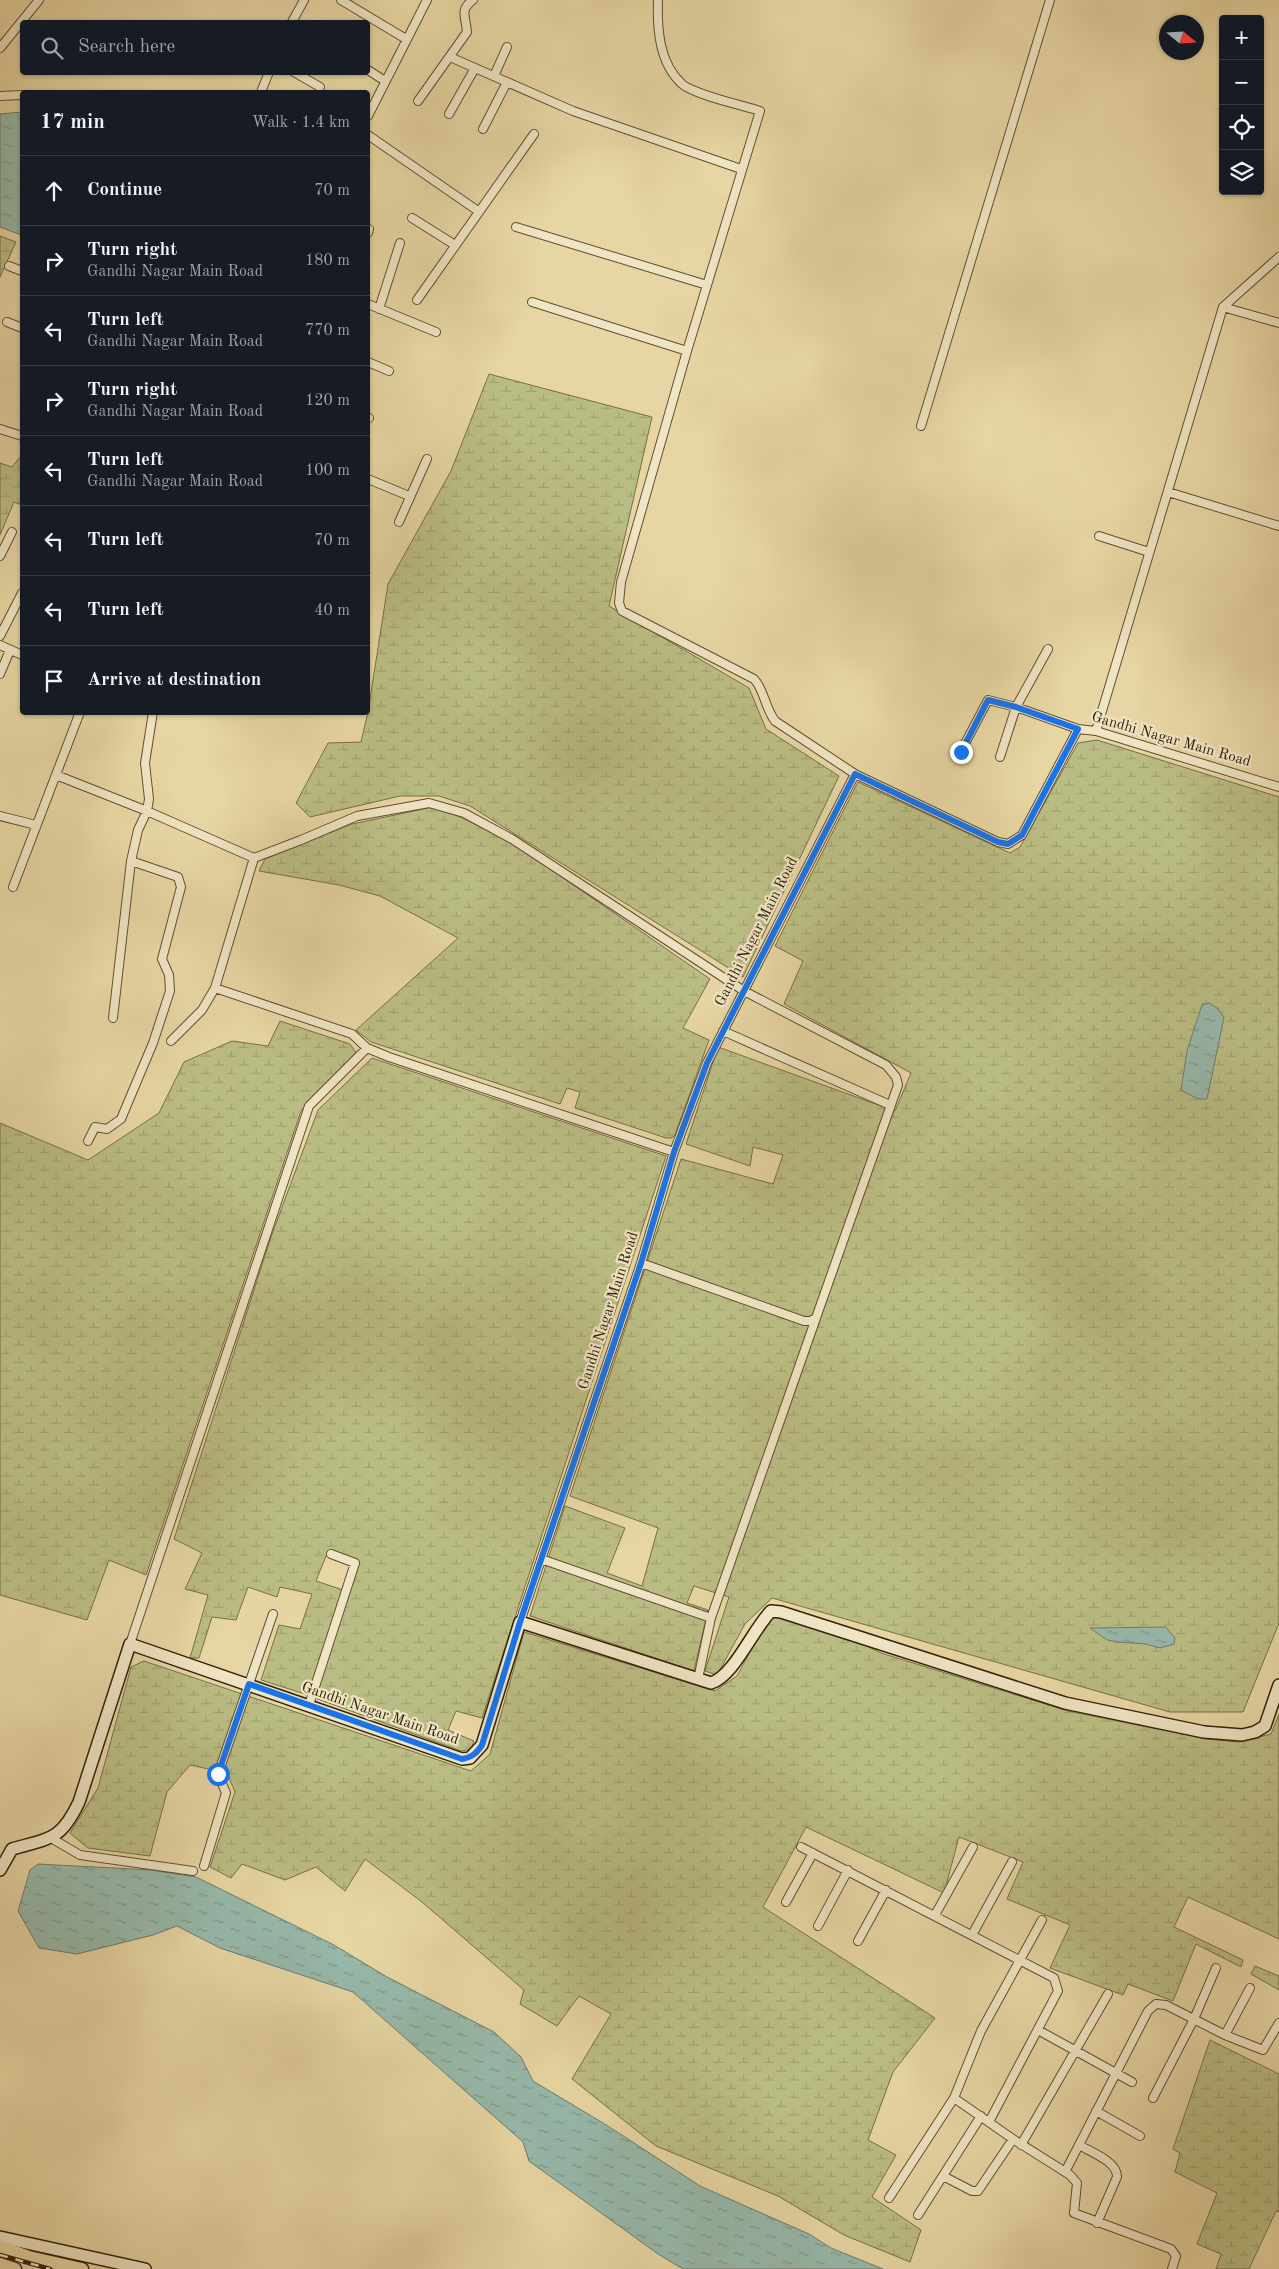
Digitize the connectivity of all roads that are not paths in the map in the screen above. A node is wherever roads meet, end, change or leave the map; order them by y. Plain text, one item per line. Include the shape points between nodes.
1 (39, 0) edge
2 (304, 0) edge
3 (341, 0) edge
4 (427, 0) edge
5 (472, 0) edge
6 (658, 0) edge
7 (1050, 0) edge
8 (23, 20) edge
9 (293, 20) edge
10 (20, 23) edge
11 (406, 39) junction
12 (507, 47) dead end
13 (0, 48) edge
14 (450, 57) junction
15 (475, 68) junction
16 (370, 71) edge
17 (268, 75) edge
18 (300, 75) edge
19 (494, 76) junction
20 (385, 81) junction
21 (507, 82) junction
22 (320, 86) dead end
23 (262, 90) edge
24 (20, 95) edge
25 (0, 96) edge
26 (418, 101) dead end
27 (370, 112) edge
28 (449, 114) dead end
29 (483, 129) dead end
30 (534, 134) dead end
31 (370, 136) edge
32 (741, 169) junction
33 (478, 211) junction
34 (412, 218) dead end
35 (516, 227) dead end
36 (400, 243) dead end
37 (454, 245) junction
38 (1279, 257) edge
39 (9, 266) dead end
40 (20, 271) edge
41 (707, 285) junction
42 (416, 300) dead end
43 (532, 302) dead end
44 (370, 305) edge
45 (1223, 307) junction
46 (379, 309) junction
47 (7, 322) dead end
48 (1279, 323) edge
49 (20, 327) edge
50 (436, 332) dead end
51 (687, 351) junction
52 (370, 363) edge
53 (389, 371) dead end
54 (922, 426) dead end
55 (0, 428) edge
56 (20, 435) edge
57 (428, 459) dead end
58 (370, 480) edge
59 (1168, 492) junction
60 (410, 496) junction
61 (399, 522) dead end
62 (1279, 526) edge
63 (12, 532) dead end
64 (1099, 536) dead end
65 (1150, 552) junction
66 (0, 556) edge
67 (20, 596) edge
68 (0, 636) edge
69 (0, 645) edge
70 (1048, 649) dead end
71 (10, 650) junction
72 (20, 654) edge
73 (0, 674) edge
74 (1016, 707) junction
75 (79, 715) edge
76 (152, 715) edge
77 (1078, 729) junction
78 (1096, 731) junction
79 (961, 752) dead end
80 (1000, 757) dead end
81 (855, 774) junction
82 (56, 775) junction
83 (1279, 788) edge
84 (147, 811) junction
85 (0, 816) edge
86 (36, 826) junction
87 (254, 858) junction
88 (131, 861) junction
89 (12, 887) dead end
90 (215, 988) junction
91 (744, 991) junction
92 (113, 1018) dead end
93 (723, 1031) junction
94 (172, 1041) dead end
95 (367, 1048) junction
96 (890, 1105) junction
97 (88, 1141) dead end
98 (674, 1152) junction
99 (641, 1263) junction
100 (816, 1318) junction
101 (331, 1554) dead end
102 (541, 1559) junction
103 (273, 1614) dead end
104 (711, 1618) junction
105 (520, 1622) junction
106 (130, 1644) junction
107 (698, 1679) junction
108 (249, 1684) junction
109 (1279, 1685) edge
110 (309, 1705) junction
111 (52, 1838) junction
112 (801, 1847) dead end
113 (973, 1847) dead end
114 (814, 1853) junction
115 (1012, 1862) dead end
116 (204, 1866) dead end
117 (0, 1870) edge
118 (848, 1870) junction
119 (192, 1871) dead end
120 (886, 1890) junction
121 (786, 1902) dead end
122 (935, 1915) junction
123 (1042, 1920) dead end
124 (818, 1926) dead end
125 (972, 1935) junction
126 (858, 1941) dead end
127 (1020, 1960) junction
128 (1216, 1968) dead end
129 (1250, 1988) dead end
130 (1108, 1994) dead end
131 (1194, 2019) junction
132 (1279, 2024) edge
133 (1038, 2030) junction
134 (1225, 2035) junction
135 (1075, 2051) junction
136 (1116, 2073) junction
137 (1132, 2082) dead end
138 (954, 2098) junction
139 (1153, 2098) dead end
140 (1096, 2112) junction
141 (981, 2116) junction
142 (989, 2122) junction
143 (1140, 2136) dead end
144 (1013, 2139) junction
145 (1021, 2145) junction
146 (1079, 2145) junction
147 (1064, 2172) junction
148 (943, 2176) junction
149 (889, 2198) dead end
150 (918, 2214) dead end
151 (1097, 2223) junction
152 (0, 2237) edge
153 (0, 2248) edge
154 (0, 2264) edge
155 (15, 2269) edge
156 (82, 2269) edge
157 (145, 2269) edge
158 (1172, 2269) edge

1 - 8 street
2 - 9 street
3 - 11 street
4 - 11 street
5 - 14 street via 464,10 467,32
6 - 32 street via 659,44 683,84 760,111
7 - 54 street
10 - 13 street
11 - 20 street
12 - 19 street
14 - 15 street
14 - 26 street
15 - 19 street
15 - 28 street
16 - 20 street
17 - 23 street
18 - 22 street
19 - 21 street
20 - 27 street
21 - 29 street
21 - 32 street via 651,140
24 - 25 street
30 - 33 street
31 - 33 street
32 - 41 street
33 - 37 street
34 - 37 street
35 - 41 street
36 - 46 street
37 - 42 street
38 - 45 street
39 - 40 street
41 - 51 street
43 - 51 street
44 - 46 street
45 - 48 street
45 - 59 street
46 - 50 street
47 - 49 street
51 - 81 street via 621,582 619,603 622,611 754,679 775,721
52 - 53 street
55 - 56 street
57 - 60 street
58 - 60 street
59 - 62 street
59 - 65 street
60 - 61 street
63 - 66 street
64 - 65 street
65 - 78 street
67 - 68 street
69 - 71 street
70 - 74 street
71 - 72 street
71 - 73 street
74 - 77 street
74 - 79 street via 988,700
74 - 80 street
75 - 82 street
76 - 84 street via 145,763
77 - 78 street, Gandhi Nagar Main Road
77 - 81 street, Gandhi Nagar Main Road via 1022,835 1008,844
78 - 83 street, Gandhi Nagar Main Road
81 - 91 street, Gandhi Nagar Main Road
82 - 84 street
82 - 86 street
84 - 87 street
84 - 88 street via 138,830
85 - 86 street
86 - 89 street
87 - 90 street
87 - 91 street via 357,816 429,803 464,813 512,838
88 - 92 street
88 - 97 street via 178,877 180,882 162,959 169,975 170,991 153,1043 121,1119 107,1128 95,1127
90 - 94 street via 202,1010
90 - 95 street via 352,1034
91 - 93 street, Gandhi Nagar Main Road
91 - 96 street via 886,1065 898,1085
93 - 96 street
93 - 98 street, Gandhi Nagar Main Road via 707,1063
95 - 98 street
95 - 106 street via 309,1106
96 - 100 street
98 - 99 street, Gandhi Nagar Main Road
99 - 100 street via 804,1321
99 - 102 street, Gandhi Nagar Main Road
100 - 104 street
101 - 110 street via 355,1563
102 - 104 street
102 - 105 street, Gandhi Nagar Main Road
103 - 108 street
104 - 107 street
105 - 107 street
105 - 110 street, Gandhi Nagar Main Road via 482,1745 470,1758 462,1759
106 - 108 street, Gandhi Nagar Main Road
106 - 111 street via 78,1802 69,1823
107 - 109 street via 711,1683 720,1680 771,1611 1065,1703 1204,1732 1242,1734 1265,1726
108 - 110 street, Gandhi Nagar Main Road
108 - 116 street via 218,1774 226,1793
111 - 117 street via 12,1849
111 - 119 street via 80,1855
112 - 114 street
113 - 122 street
114 - 118 street
114 - 121 street
115 - 125 street
118 - 120 street
118 - 124 street
120 - 122 street
120 - 126 street
122 - 125 street
123 - 127 street
125 - 127 street
127 - 133 street via 1054,1978 1057,1984 1058,1991
127 - 138 street via 981,2031
128 - 131 street
129 - 134 street
130 - 135 street
131 - 134 street
131 - 136 street via 1166,2005 1156,2004 1148,2011
131 - 139 street
132 - 134 street via 1263,2050
133 - 135 street
133 - 142 street
135 - 136 street
135 - 145 street
136 - 137 street
136 - 140 street
138 - 141 street
138 - 149 street
140 - 143 street
140 - 146 street
141 - 142 street
141 - 148 street
142 - 144 street
144 - 145 street
144 - 148 street via 978,2192
145 - 147 street
146 - 147 street
146 - 151 street via 1117,2171
147 - 151 street via 1077,2183 1074,2213
148 - 150 street
151 - 158 street via 1171,2249 1176,2256
152 - 157 street
153 - 156 main road
154 - 155 main road

